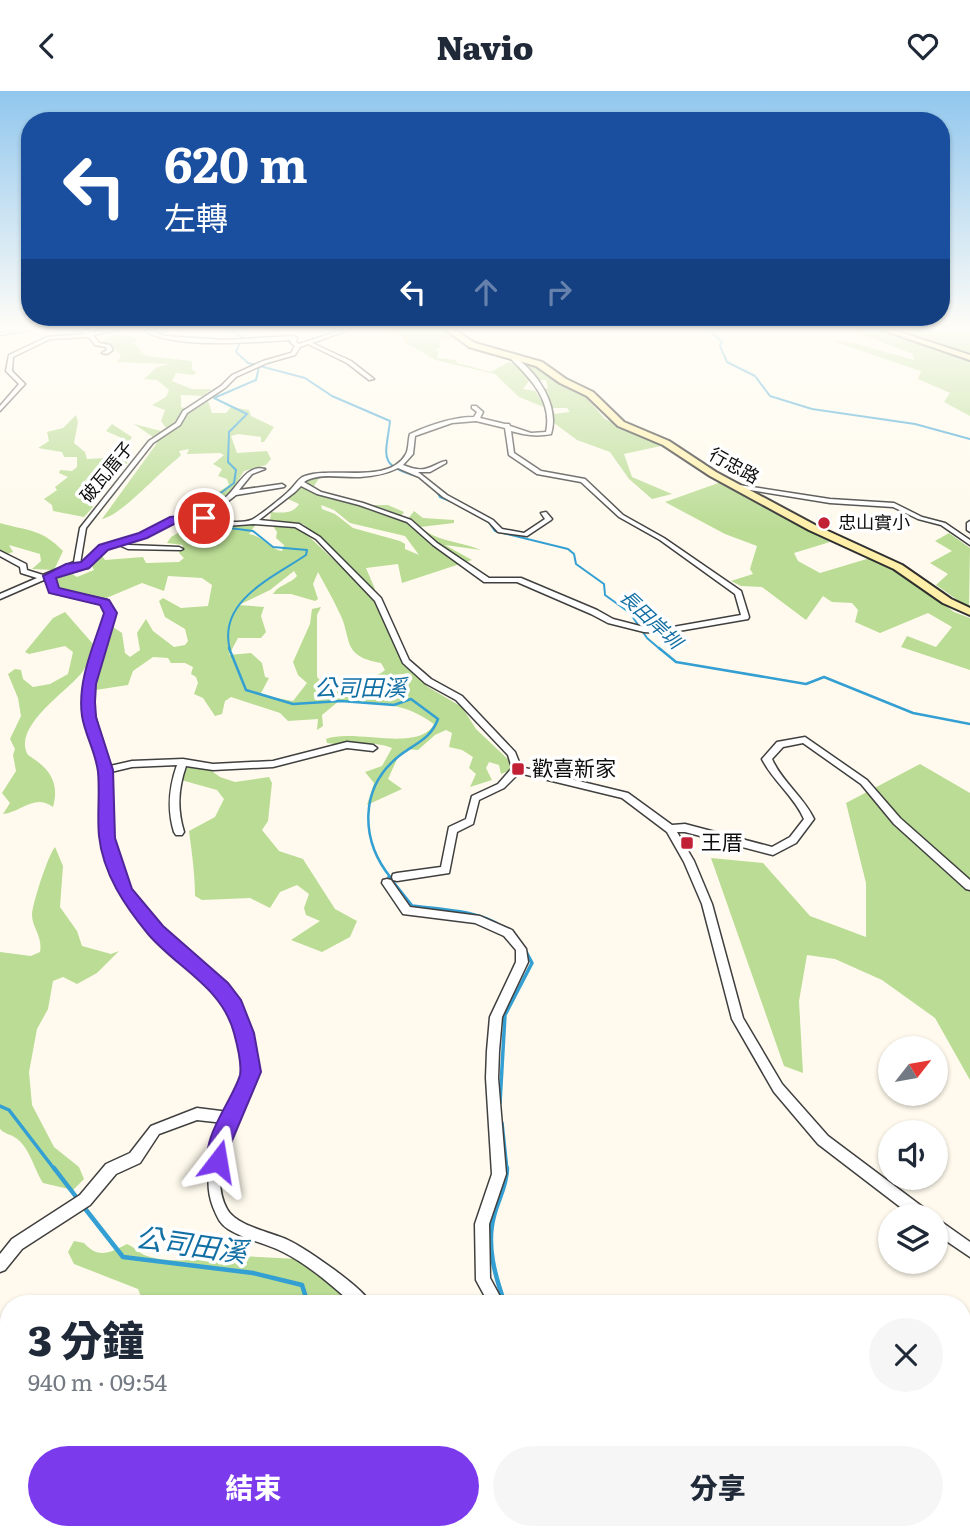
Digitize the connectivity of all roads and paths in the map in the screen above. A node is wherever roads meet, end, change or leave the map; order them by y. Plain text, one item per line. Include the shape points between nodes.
1 (208, 397) edge
2 (543, 397) edge
3 (593, 397) edge
4 (474, 407) dead end
5 (476, 419) junction
6 (508, 425) junction
7 (444, 462) dead end
8 (396, 467) junction
9 (262, 469) dead end
10 (301, 483) junction
11 (282, 486) dead end
12 (739, 487) junction
13 (233, 493) junction
14 (544, 513) dead end
15 (204, 519) junction
16 (253, 522) junction
17 (970, 523) edge
18 (970, 530) edge
19 (119, 542) junction
20 (970, 543) edge
21 (179, 549) dead end
22 (0, 553) edge
23 (70, 567) junction
24 (46, 577) junction
25 (0, 597) edge
26 (970, 613) edge
27 (373, 748) dead end
28 (183, 762) junction
29 (517, 769) junction
30 (106, 770) junction
31 (670, 829) junction
32 (178, 832) dead end
33 (970, 886) edge
34 (230, 1118) junction
35 (907, 1204) edge
36 (948, 1234) edge
37 (970, 1250) edge
38 (0, 1265) edge
39 (354, 1295) edge
40 (492, 1295) edge

1 - 23 street, 破瓦厝子 via 151,442 83,528 80,559
2 - 6 street via 549,407 551,430 533,435
3 - 12 street, 行忠路 via 621,424 666,443
4 - 5 street via 480,412
5 - 6 street
5 - 8 street via 412,435 410,454
6 - 10 street via 511,454 539,473 583,479 621,516 738,593 745,617 666,632 604,620 518,580 487,580 409,521
7 - 8 street via 423,472
8 - 10 street via 359,477 316,475
8 - 14 street via 421,475 500,531 529,534 549,519
9 - 13 street via 250,473
10 - 16 street
11 - 13 street
12 - 20 street via 894,505 943,524
12 - 26 street, 行忠路 via 898,567
13 - 15 street
15 - 16 street via 225,524
15 - 19 street via 174,519
16 - 29 street via 297,525 318,538 378,600 406,661 428,681 459,698 512,754
17 - 18 street
19 - 21 street via 128,547
19 - 23 street via 103,548 85,566
22 - 24 street via 24,571
23 - 24 street
24 - 25 street
24 - 30 street via 53,590 104,602 110,613 88,702
27 - 28 street via 347,745 273,764 213,767
28 - 30 street
28 - 32 street via 172,812
29 - 31 street via 625,795
29 - 40 street via 500,786 475,798 470,821 452,830 445,870 392,880 407,911 476,919 508,933 521,949 522,962 496,1017 492,1078 499,1174 481,1224 483,1280
30 - 34 street via 107,838 125,892 157,932 222,989 238,1015 251,1072
31 - 33 street via 685,828 773,851 793,840 809,819 786,785 772,774 767,759 780,744 804,740 864,782 897,821
31 - 35 street via 707,905 738,1019 778,1088 823,1140
34 - 38 street via 197,1114 155,1130 135,1158 111,1169 85,1201 17,1244
34 - 39 street via 216,1179 225,1219 288,1247
36 - 37 street

